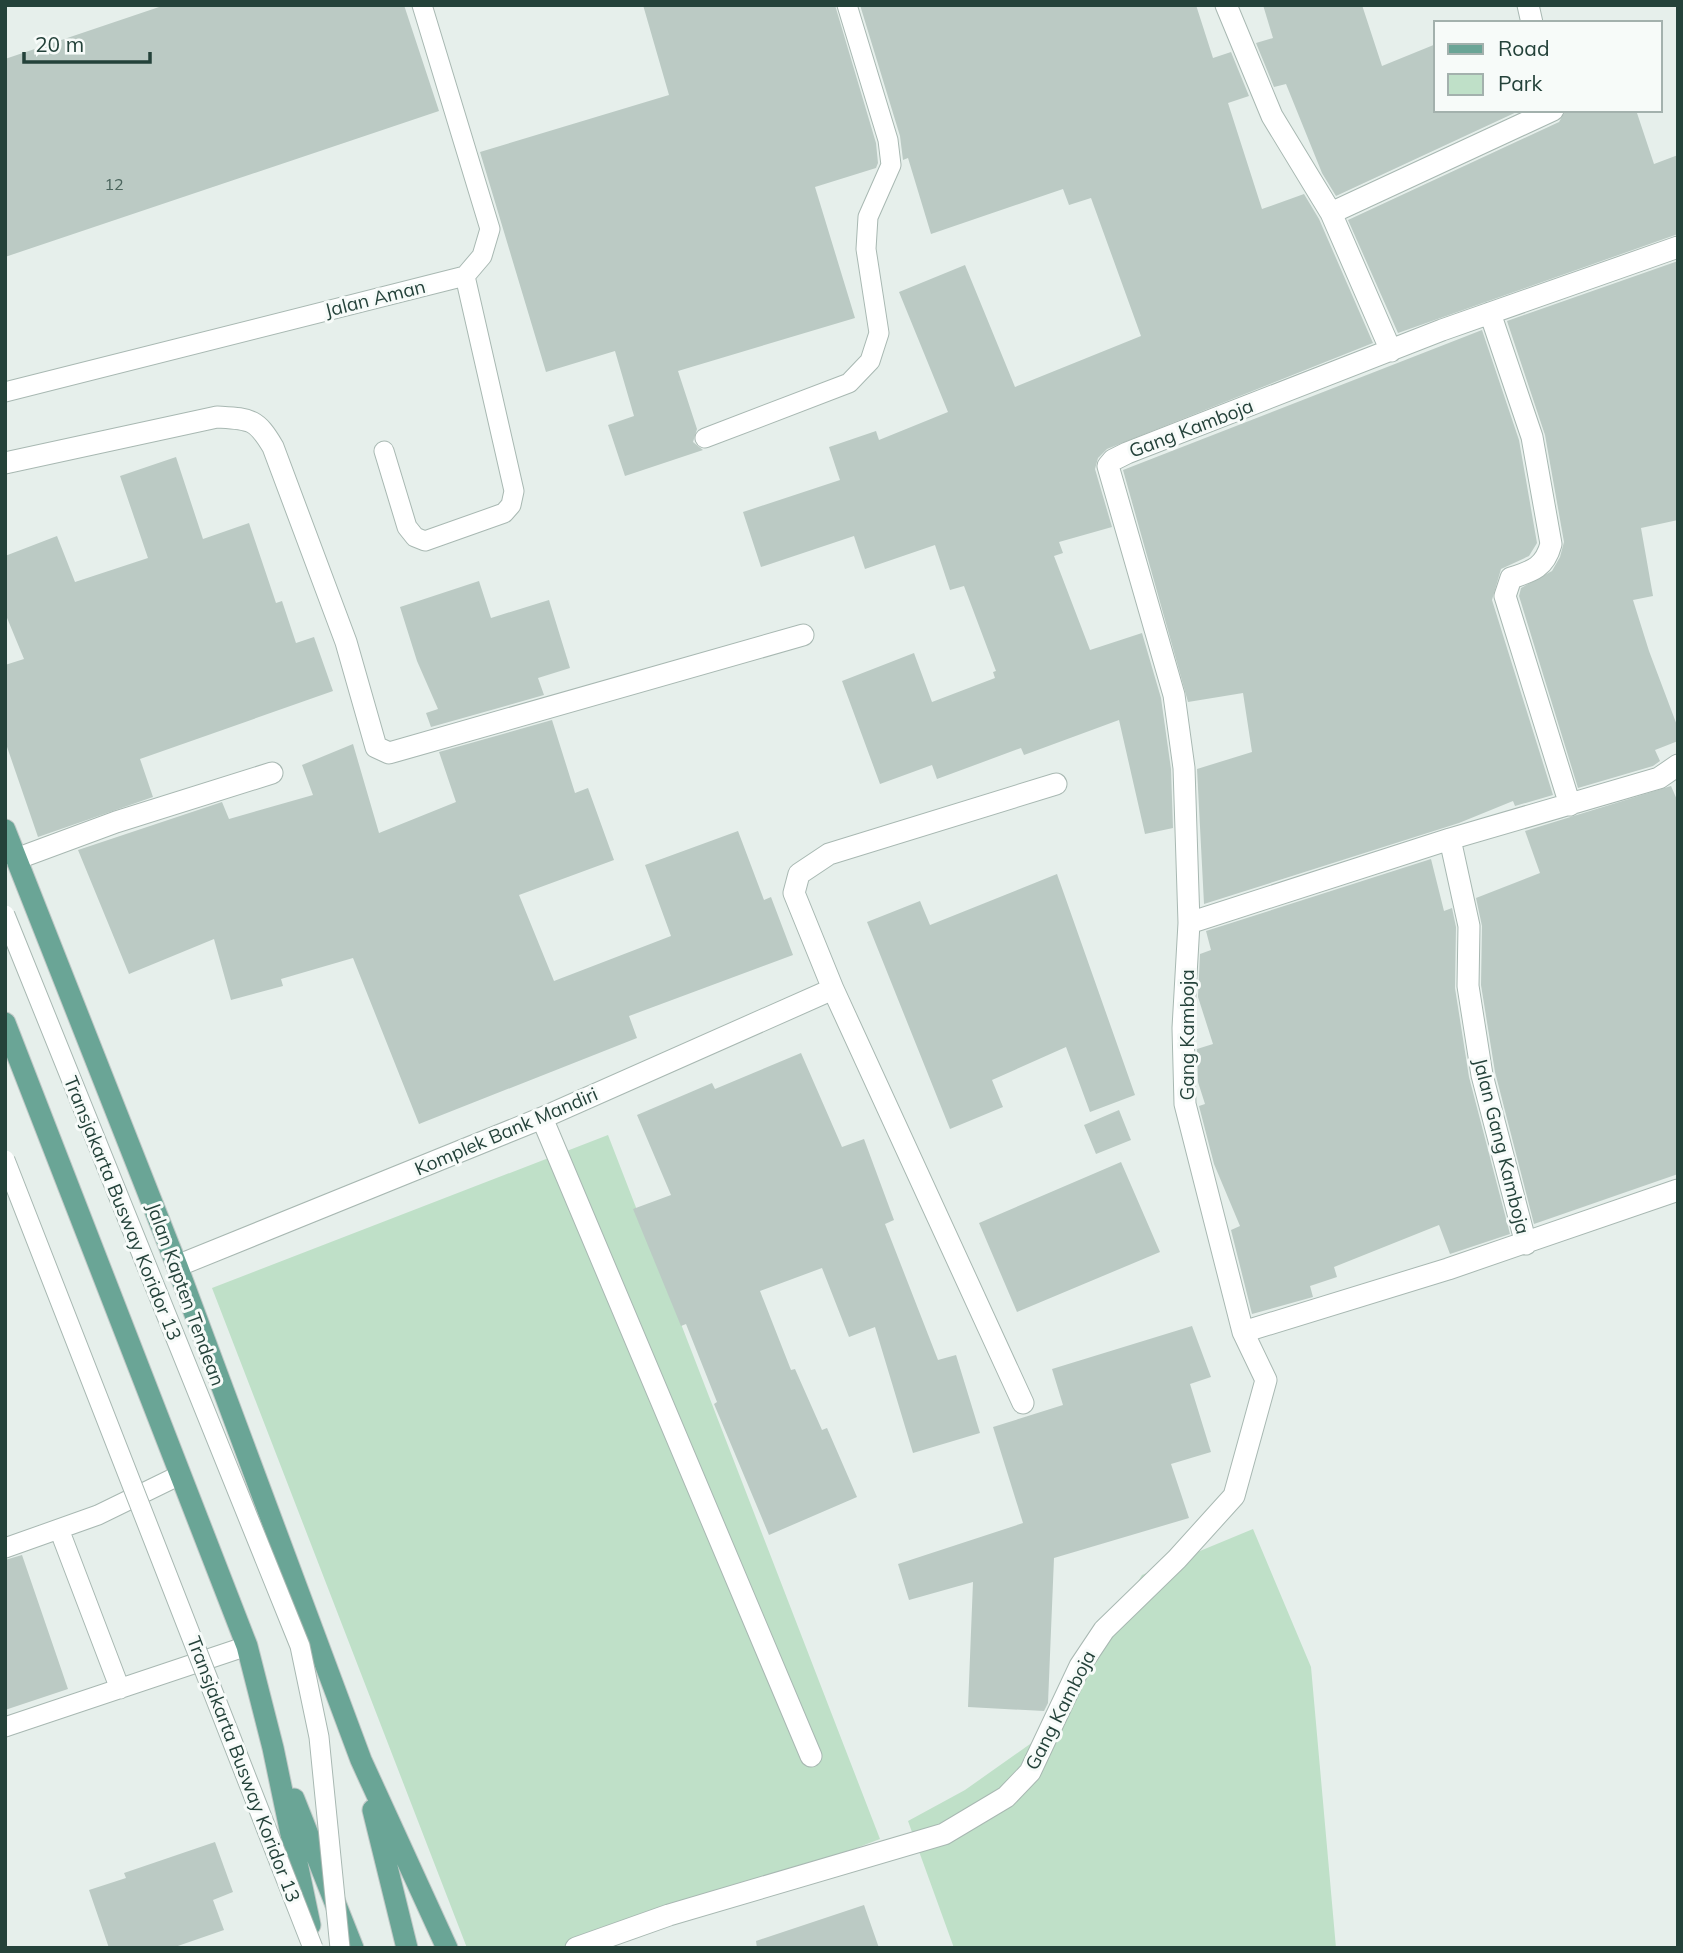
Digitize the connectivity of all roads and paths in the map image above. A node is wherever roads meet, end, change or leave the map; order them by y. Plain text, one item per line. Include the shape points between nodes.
1 (422, 5) edge
2 (846, 5) edge
3 (1226, 5) edge
4 (1549, 112) edge
5 (1331, 213) junction
6 (1678, 247) edge
7 (465, 276) junction
8 (1490, 313) junction
9 (1391, 351) junction
10 (5, 392) edge
11 (705, 438) dead end
12 (384, 452) dead end
13 (5, 463) edge
14 (803, 635) dead end
15 (1678, 765) edge
16 (272, 773) dead end
17 (1056, 784) dead end
18 (1570, 805) junction
19 (5, 831) edge
20 (1450, 839) junction
21 (16, 859) junction
22 (5, 915) edge
23 (1189, 923) junction
24 (833, 989) junction
25 (5, 1023) edge
26 (541, 1118) junction
27 (5, 1160) edge
28 (1678, 1191) edge
29 (1527, 1244) junction
30 (177, 1266) junction
31 (1244, 1332) junction
32 (1023, 1403) dead end
33 (180, 1475) junction
34 (59, 1529) junction
35 (5, 1548) edge
36 (247, 1646) junction
37 (120, 1689) junction
38 (5, 1727) edge
39 (274, 1748) junction
40 (811, 1756) dead end
41 (361, 1760) junction
42 (314, 1948) edge
43 (340, 1948) edge
44 (353, 1948) edge
45 (407, 1948) edge
46 (447, 1948) edge
47 (576, 1948) edge

1 - 7 lane via 490,229 482,256
2 - 11 lane via 888,140 891,166 869,217 866,249 879,333 870,361 849,383
3 - 5 street via 1272,116
4 - 5 street
5 - 9 street
6 - 8 street, Gang Kamboja
7 - 10 lane, Jalan Aman
7 - 12 lane via 514,491 511,505 504,513 425,541 415,537 407,527
8 - 9 street, Gang Kamboja
8 - 18 street via 1532,437 1551,544 1547,560 1511,578 1505,596
9 - 23 street, Gang Kamboja via 1128,453 1108,466 1174,695 1184,768
13 - 14 street via 217,418 246,419 261,426 274,447 346,642 376,747 389,753
15 - 18 street via 1659,778
16 - 21 street
17 - 24 street via 829,854 799,874 794,893
18 - 20 street
19 - 21 main road, Jalan Kapten Tendean
20 - 23 street
20 - 29 street, Jalan Gang Kamboja via 1469,926 1468,986 1482,1075
21 - 30 main road, Jalan Kapten Tendean
22 - 43 lane, Transjakarta Busway Koridor 13, bridge via 300,1646 319,1737
23 - 31 street, Gang Kamboja via 1185,1104
24 - 26 street, Komplek Bank Mandiri
24 - 32 street
25 - 33 main road
26 - 30 street, Komplek Bank Mandiri
26 - 40 street
27 - 42 lane, Transjakarta Busway Koridor 13, bridge
28 - 29 street
29 - 31 street, Jalan Gang Kamboja
30 - 41 main road, Jalan Kapten Tendean
31 - 47 street, Gang Kamboja via 1266,1380 1234,1496 1104,1630 1080,1666 1030,1772 1006,1797 944,1834 669,1915
33 - 34 lane
33 - 36 main road
34 - 35 lane
34 - 37 lane
36 - 37 lane
36 - 39 main road
37 - 38 lane
39 - 42 main road
39 - 44 main road
41 - 45 main road, Jalan Kapten Tendean
41 - 46 main road, Jalan Kapten Tendean

